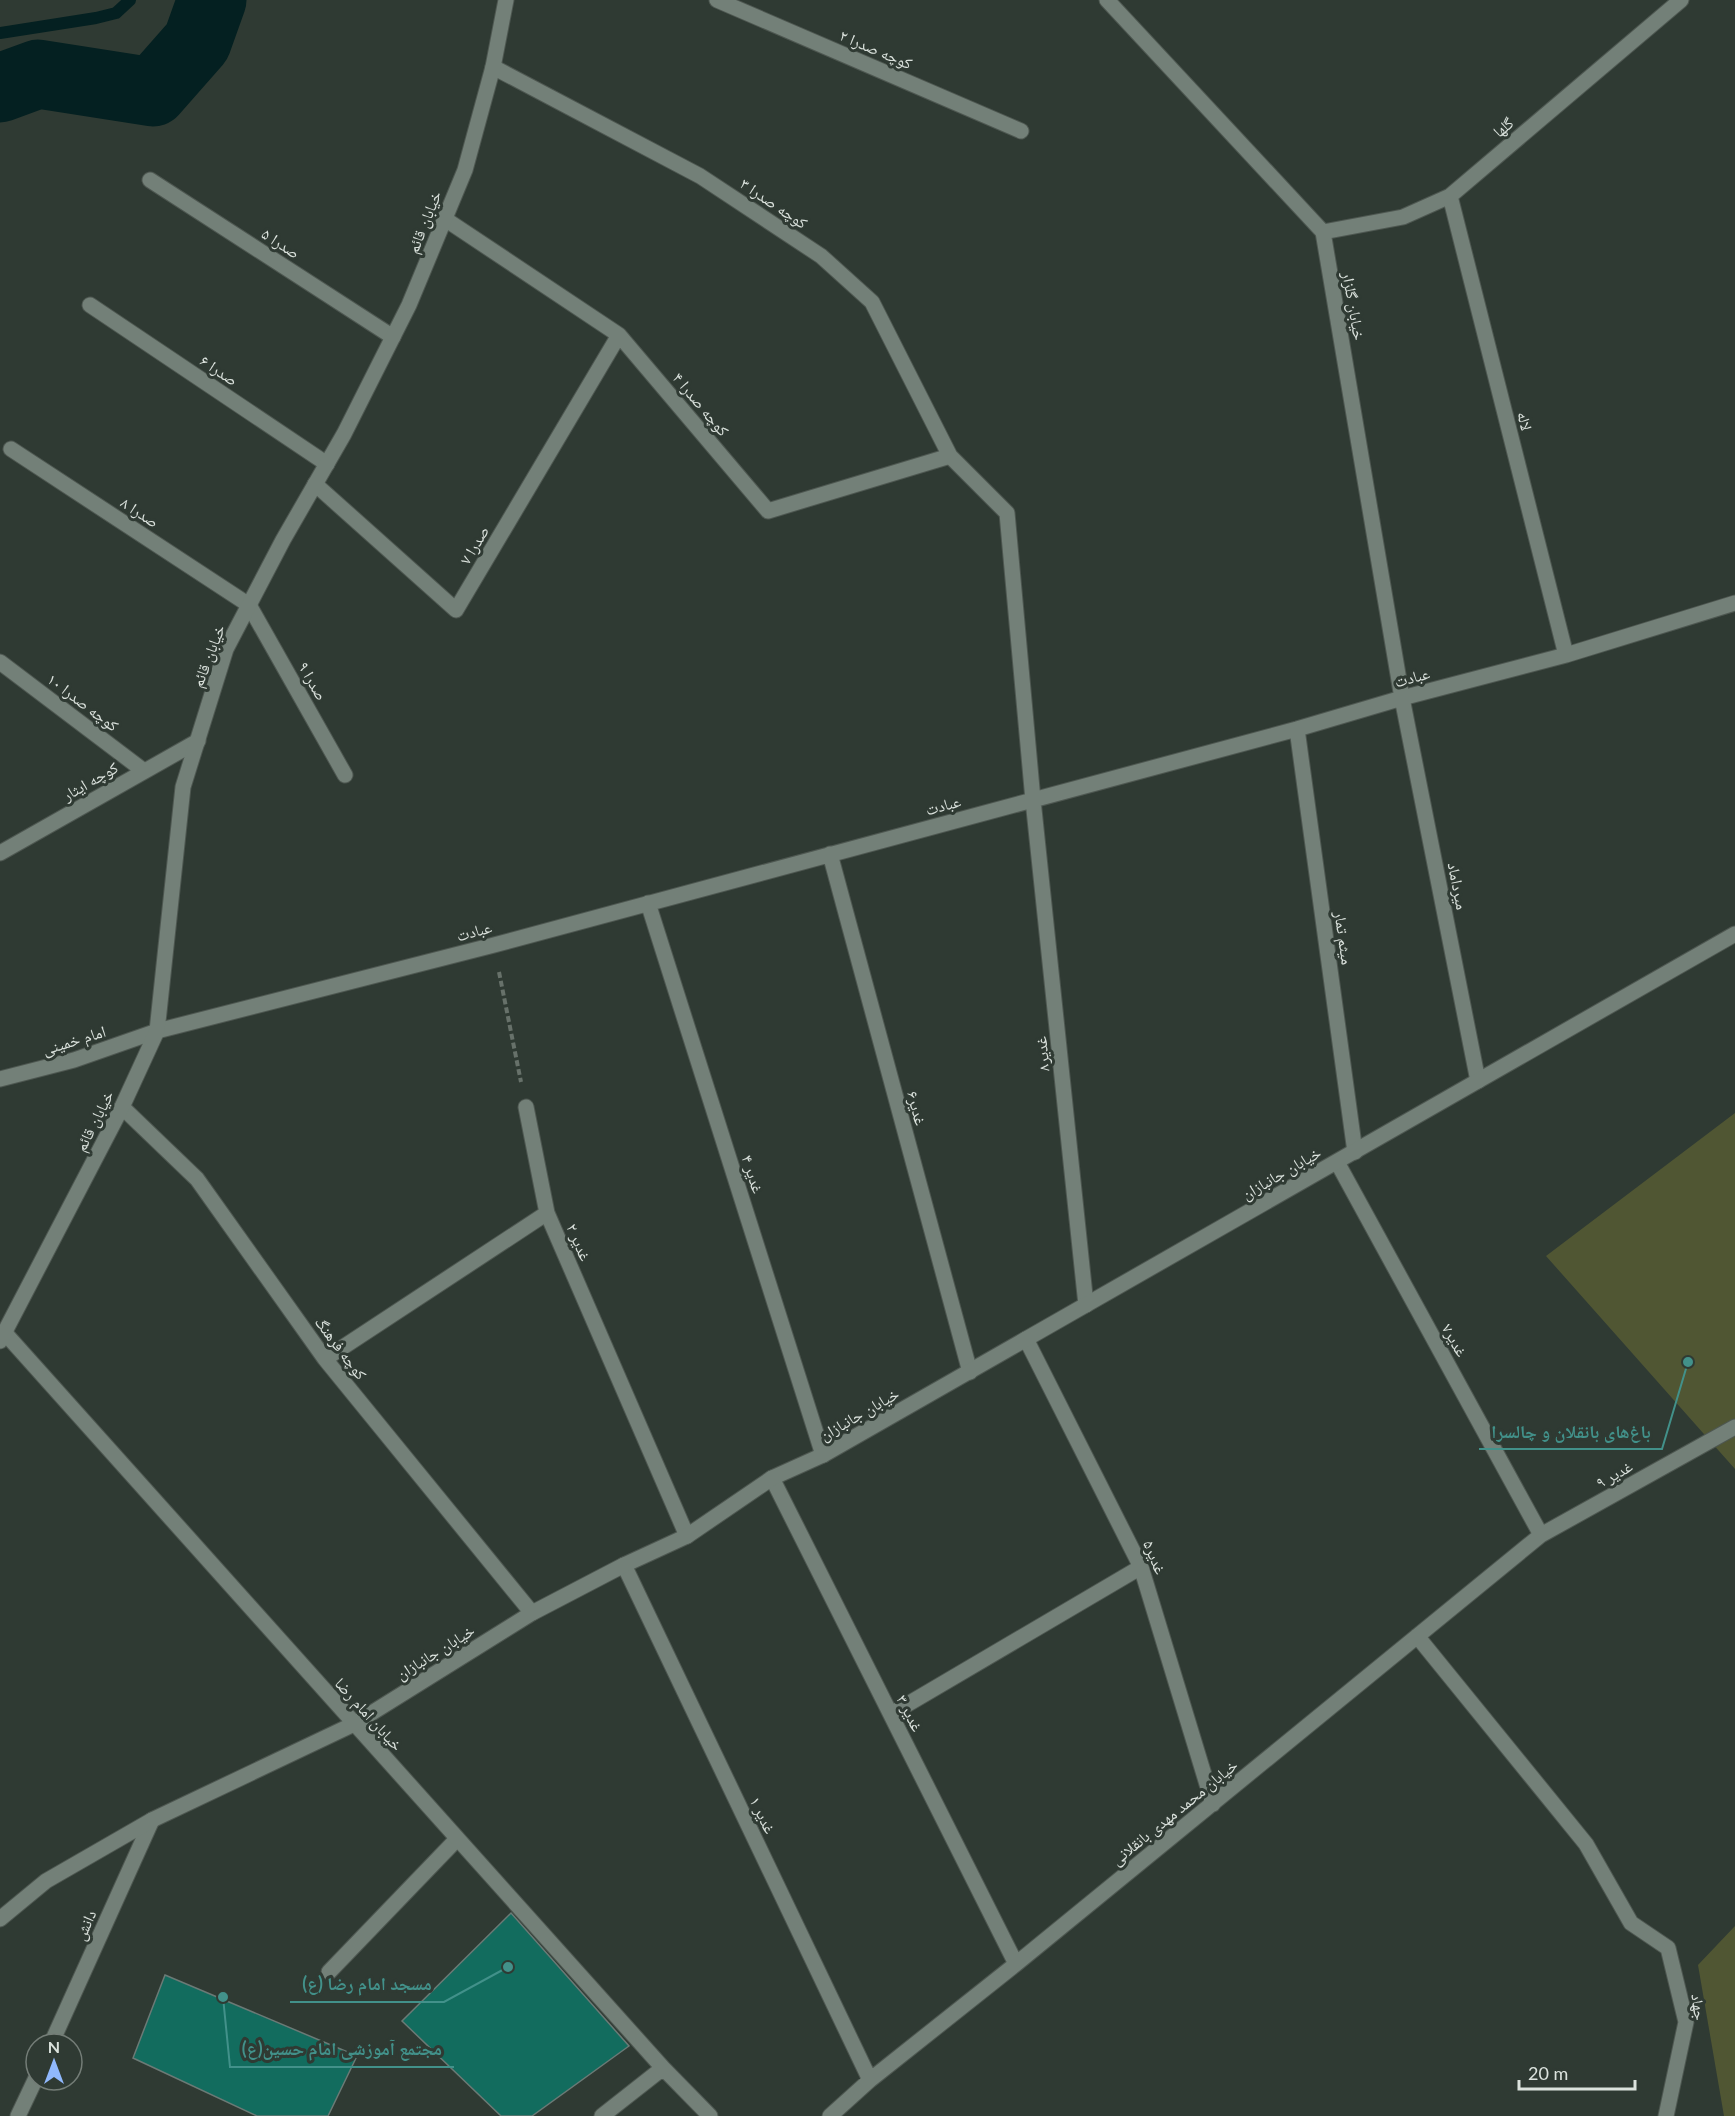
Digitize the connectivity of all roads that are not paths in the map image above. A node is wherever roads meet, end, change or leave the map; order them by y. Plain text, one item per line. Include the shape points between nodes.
1 (506, 0) edge
2 (717, 0) edge
3 (1107, 0) edge
4 (1681, 0) edge
5 (493, 67) junction
6 (1021, 131) dead end
7 (150, 180) dead end
8 (1450, 196) junction
9 (445, 219) junction
10 (1323, 232) junction
11 (90, 305) dead end
12 (619, 335) junction
13 (393, 338) junction
14 (11, 449) dead end
15 (950, 456) junction
16 (327, 464) junction
17 (315, 484) junction
18 (1735, 603) edge
19 (249, 605) junction
20 (1566, 655) junction
21 (0, 662) edge
22 (1402, 698) junction
23 (1297, 729) junction
24 (198, 741) junction
25 (144, 771) junction
26 (345, 775) dead end
27 (1034, 800) junction
28 (0, 853) edge
29 (830, 854) junction
30 (648, 903) junction
31 (1735, 934) edge
32 (157, 1031) junction
33 (0, 1079) edge
34 (1478, 1082) junction
35 (122, 1107) junction
36 (526, 1107) road end
37 (1355, 1152) junction
38 (1337, 1162) junction
39 (547, 1213) junction
40 (1086, 1305) junction
41 (2, 1336) edge
42 (1026, 1339) junction
43 (325, 1359) junction
44 (969, 1372) junction
45 (1735, 1428) edge
46 (823, 1455) junction
47 (772, 1478) junction
48 (1541, 1535) junction
49 (687, 1536) junction
50 (624, 1566) junction
51 (1141, 1567) junction
52 (532, 1613) junction
53 (1417, 1636) junction
54 (891, 1714) junction
55 (354, 1724) junction
56 (1213, 1804) junction
57 (152, 1820) junction
58 (457, 1839) junction
59 (0, 1919) edge
60 (1016, 1964) junction
61 (329, 1972) dead end
62 (56, 2032) edge
63 (663, 2068) junction
64 (870, 2080) junction
65 (29, 2092) edge
66 (18, 2116) edge
67 (602, 2116) edge
68 (710, 2116) edge
69 (830, 2116) edge
70 (1666, 2116) edge

1 - 5 street, خیابان قائم
2 - 6 street, کوچه صدرا ۲
3 - 10 street
4 - 8 street, گلها
5 - 9 street, خیابان قائم via 465,170
5 - 15 street, کوچه صدرا ۳ via 700,176 821,256 872,302
7 - 13 street, صدرا ۵
8 - 10 street, گلها via 1403,218
8 - 20 street, لاله
9 - 12 street, کوچه صدرا ۴
9 - 13 street, خیابان قائم
10 - 22 street, خیابان گلزار
11 - 16 street, صدرا ۶
12 - 15 street, کوچه صدرا ۴ via 768,511
12 - 17 street, صدرا ۷ via 456,610
13 - 16 street, خیابان قائم
14 - 19 street, صدرا ۸
15 - 27 street, کوچه صدرا ۳ via 1007,513
16 - 17 street, خیابان قائم
17 - 19 street, خیابان قائم
18 - 20 street, عبادت
19 - 24 street, خیابان قائم via 226,649
19 - 26 street, صدرا ۹
20 - 22 street, عبادت
21 - 25 street, کوچه صدرا ۱۰
22 - 23 street, عبادت
22 - 34 street, میرداماد
23 - 27 street, عبادت
23 - 37 street, میثم تمار
24 - 25 street, کوچه ایثار
24 - 32 street, خیابان قائم via 183,787
25 - 28 street, کوچه ایثار
27 - 29 street, عبادت
27 - 40 street, غدیر۸
29 - 30 street, عبادت
29 - 44 street, غدیر۶
30 - 32 street, عبادت
30 - 46 street, غدیر ۴
31 - 34 street, خیابان جانبازان
32 - 33 street, امام خمینی via 74,1060
32 - 35 street, خیابان قائم
34 - 37 street, خیابان جانبازان
35 - 41 street, خیابان قائم
35 - 43 street, کوچه فرهنگ via 197,1179
36 - 39 street, غدیر ۲
37 - 38 street, خیابان جانبازان
38 - 40 street, خیابان جانبازان
38 - 48 street, غدیر۷
39 - 43 street
39 - 49 street, غدیر ۲
40 - 42 street, خیابان جانبازان
41 - 55 street, خیابان امام رضا
42 - 44 street, خیابان جانبازان
42 - 51 street, غدیر۵
43 - 52 street, کوچه فرهنگ
44 - 46 street, خیابان جانبازان
45 - 48 street, غدیر ۹
46 - 47 street, خیابان جانبازان
47 - 49 street, خیابان جانبازان
47 - 54 street, غدیر ۳
48 - 53 street, خیابان محمد مهدی بانقلانی
49 - 50 street, خیابان جانبازان
50 - 52 street, خیابان جانبازان
50 - 64 street, غدیر ۱
51 - 54 street
51 - 56 street, غدیر۵
52 - 55 street, خیابان جانبازان
53 - 56 street, خیابان محمد مهدی بانقلانی
53 - 70 street, جهاد via 1586,1844 1631,1923 1668,1948 1686,2022
54 - 60 street, غدیر ۳
55 - 57 street, خیابان جانبازان
55 - 58 street, خیابان امام رضا
56 - 60 street, خیابان محمد مهدی بانقلانی
57 - 59 street, خیابان جانبازان via 46,1881
57 - 62 street, دانش
58 - 61 street
58 - 63 street, خیابان امام رضا
60 - 64 street, خیابان محمد مهدی بانقلانی
63 - 67 street
63 - 68 street, خیابان امام رضا
64 - 69 street, خیابان محمد مهدی بانقلانی
65 - 66 street

